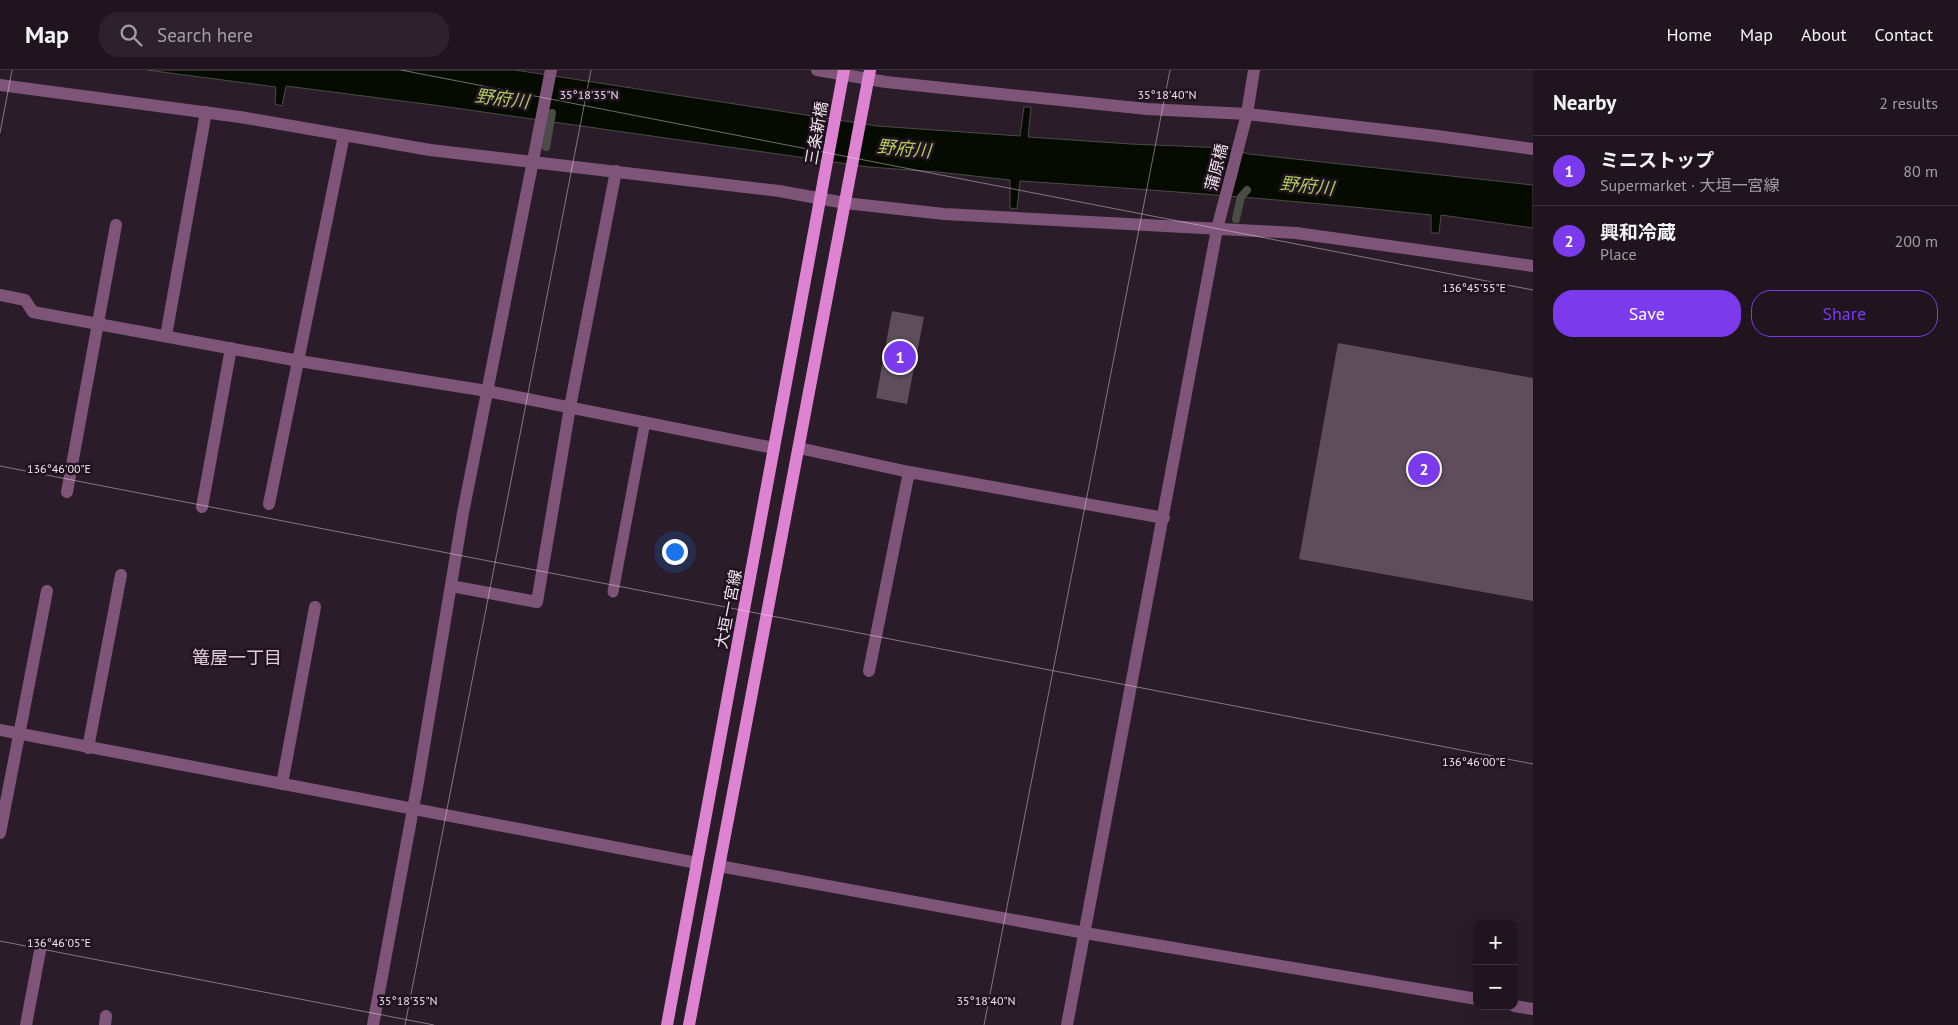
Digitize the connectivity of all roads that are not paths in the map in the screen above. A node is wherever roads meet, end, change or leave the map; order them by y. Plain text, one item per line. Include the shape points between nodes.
1 (551, 70) edge
2 (817, 70) edge
3 (1254, 70) edge
4 (844, 72) edge
5 (869, 74) edge
6 (0, 85) edge
7 (206, 112) junction
8 (1247, 114) junction
9 (344, 135) junction
10 (1533, 149) edge
11 (533, 161) junction
12 (616, 171) junction
13 (820, 199) junction
14 (845, 203) junction
15 (116, 225) dead end
16 (1217, 229) junction
17 (1533, 266) edge
18 (0, 295) edge
19 (98, 323) junction
20 (166, 336) junction
21 (231, 348) junction
22 (299, 361) junction
23 (487, 391) junction
24 (570, 407) junction
25 (645, 422) junction
26 (774, 448) junction
27 (798, 448) junction
28 (908, 472) junction
29 (67, 492) dead end
30 (270, 504) dead end
31 (202, 507) dead end
32 (1164, 518) junction
33 (121, 575) dead end
34 (451, 586) junction
35 (47, 591) dead end
36 (613, 592) dead end
37 (315, 607) dead end
38 (868, 671) dead end
39 (0, 730) edge
40 (20, 734) junction
41 (88, 748) junction
42 (282, 784) junction
43 (412, 809) junction
44 (0, 833) edge
45 (697, 863) junction
46 (719, 866) junction
47 (1085, 933) junction
48 (40, 951) dead end
49 (1473, 998) edge
50 (1518, 1007) edge
51 (1533, 1009) edge
52 (26, 1025) edge
53 (373, 1025) edge
54 (667, 1025) edge
55 (689, 1025) edge
56 (1068, 1025) edge

1 - 11 street
2 - 4 street
3 - 8 street, 蒲原橋
4 - 5 street
4 - 13 main road, 三条新橋
5 - 8 street via 981,92
5 - 14 main road
6 - 7 street
7 - 9 street
7 - 20 street
8 - 10 street
8 - 16 street, 蒲原橋
9 - 11 street via 430,150
9 - 22 street
11 - 12 street
11 - 23 street
12 - 13 street
12 - 24 street
13 - 14 street
13 - 26 main road, 大垣一宮線
14 - 16 street via 944,214
14 - 27 main road
15 - 19 street
16 - 17 street via 1296,233
16 - 32 street, 蒲原橋
18 - 19 street via 25,300 34,312
19 - 20 street
19 - 29 street
20 - 21 street
21 - 22 street
21 - 31 street
22 - 23 street
22 - 30 street
23 - 24 street
23 - 34 street
24 - 25 street
24 - 34 street via 537,602
25 - 26 street
25 - 36 lane
26 - 45 main road, 大垣一宮線
27 - 28 street
27 - 46 main road
28 - 32 street
28 - 38 street
32 - 47 street, 蒲原橋
33 - 41 street
34 - 43 street
35 - 40 street
37 - 42 street
39 - 40 street
40 - 41 street
40 - 44 street
41 - 42 street
42 - 43 street
43 - 45 street
43 - 53 street
45 - 54 main road, 大垣一宮線
46 - 47 street
46 - 55 main road
47 - 49 street
47 - 56 street, 蒲原橋
48 - 52 street
50 - 51 street

